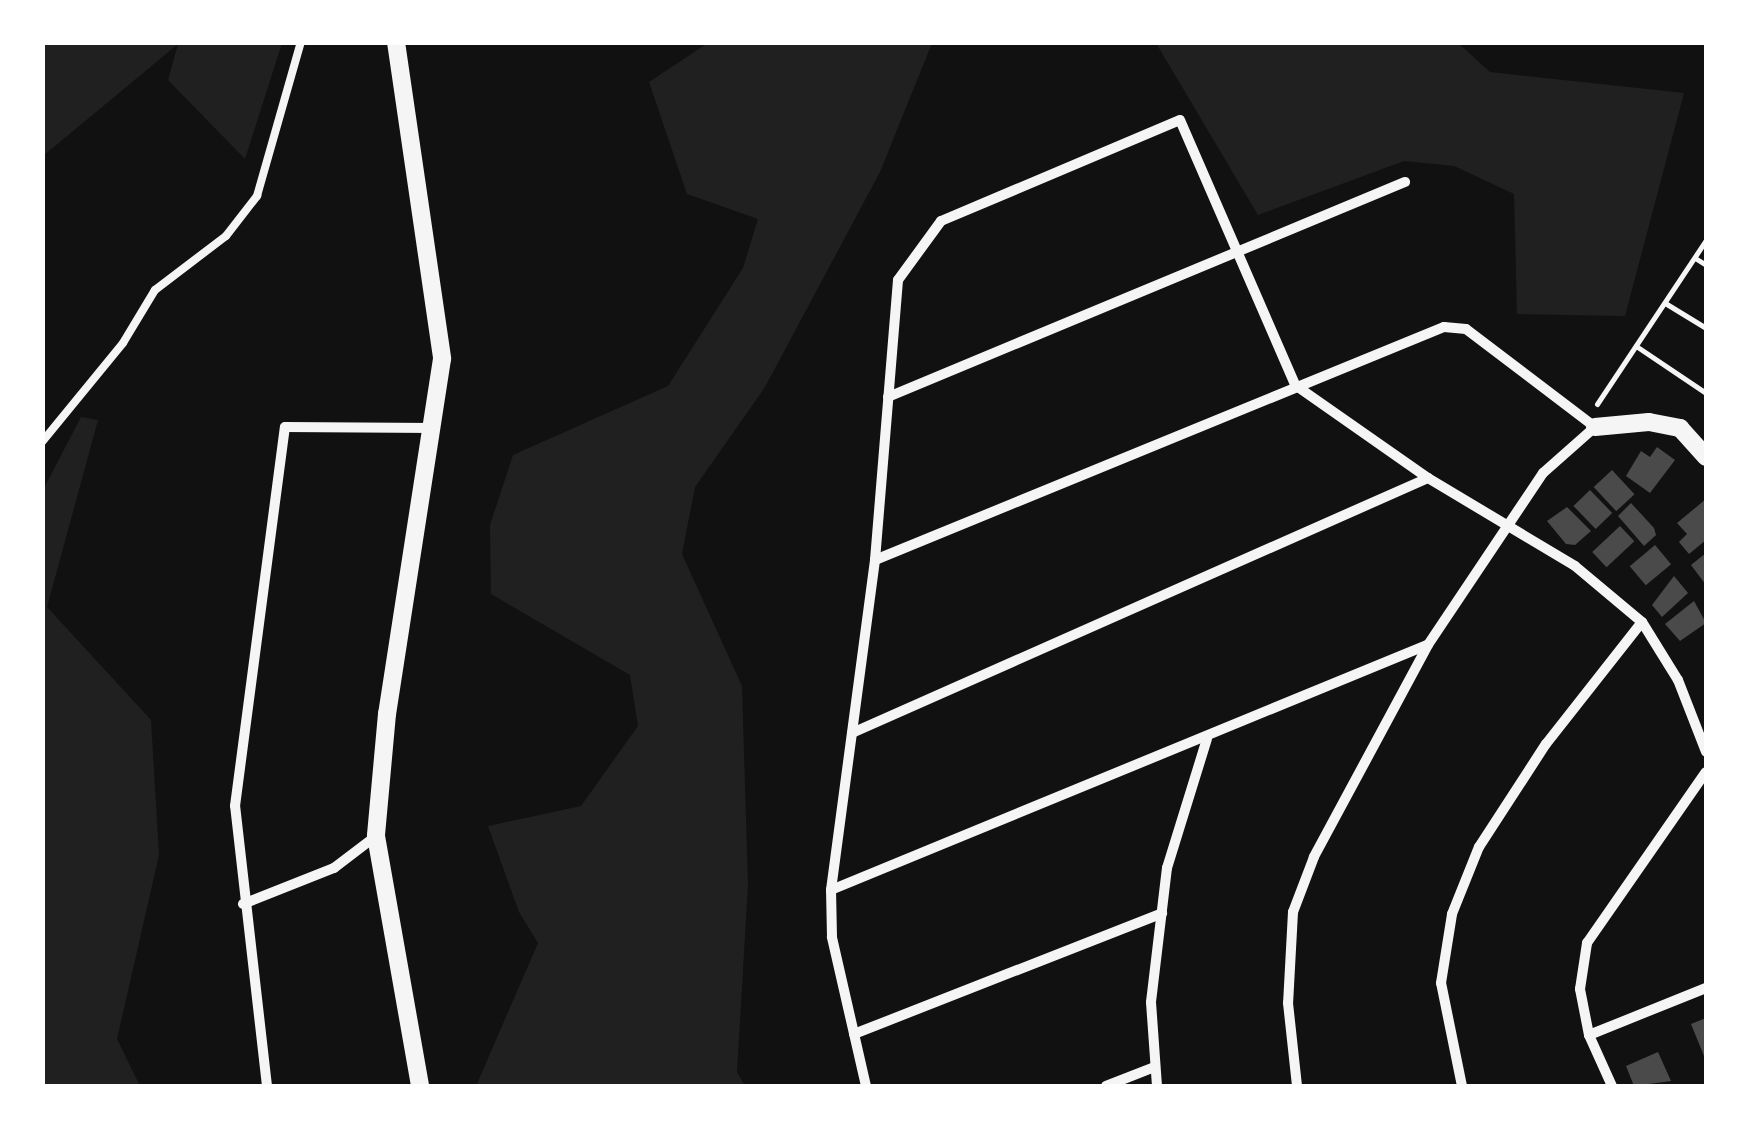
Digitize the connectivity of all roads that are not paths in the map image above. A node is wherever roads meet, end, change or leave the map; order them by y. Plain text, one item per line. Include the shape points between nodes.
1 (300, 42) edge
2 (396, 42) edge
3 (1405, 182) dead end
4 (1238, 252) junction
5 (1295, 386) junction
6 (888, 397) junction
7 (1590, 423) junction
8 (436, 428) junction
9 (42, 442) edge
10 (1706, 457) edge
11 (1428, 478) junction
12 (1509, 528) junction
13 (875, 560) junction
14 (1642, 622) junction
15 (1428, 645) junction
16 (852, 733) junction
17 (1207, 739) junction
18 (1706, 752) edge
19 (1706, 772) edge
20 (376, 836) junction
21 (831, 890) junction
22 (243, 904) junction
23 (1162, 914) junction
24 (1706, 988) edge
25 (854, 1034) junction
26 (1589, 1035) junction
27 (1152, 1068) junction
28 (267, 1086) edge
29 (420, 1086) edge
30 (866, 1086) edge
31 (1106, 1086) edge
32 (1157, 1086) edge
33 (1297, 1086) edge
34 (1462, 1086) edge
35 (1612, 1086) edge

1 - 9 lane via 257,196 226,236 154,290 123,343
2 - 8 street via 442,359
3 - 4 street
4 - 5 street
4 - 6 street
4 - 6 street via 1180,120 941,221 898,280
5 - 7 street via 1444,327 1466,329
5 - 11 street
5 - 13 street
6 - 13 street
7 - 10 street via 1680,428
7 - 12 street via 1543,473
8 - 20 street via 387,714
8 - 22 street via 285,427 235,806
11 - 12 street
11 - 16 street
12 - 14 street via 1575,566
12 - 15 street
13 - 16 street
14 - 18 street via 1678,680
14 - 34 street via 1546,744 1479,846 1452,914 1441,983
15 - 17 street
15 - 33 street via 1371,742 1293,912 1288,1003
16 - 21 street
17 - 21 street
17 - 23 street via 1172,850
19 - 26 street via 1587,943 1580,989
20 - 22 street via 334,868
20 - 29 street
21 - 25 street via 832,938
22 - 28 street
23 - 25 street
23 - 27 street via 1150,1002
24 - 26 street
25 - 30 street
26 - 35 street
27 - 31 street
27 - 32 street

